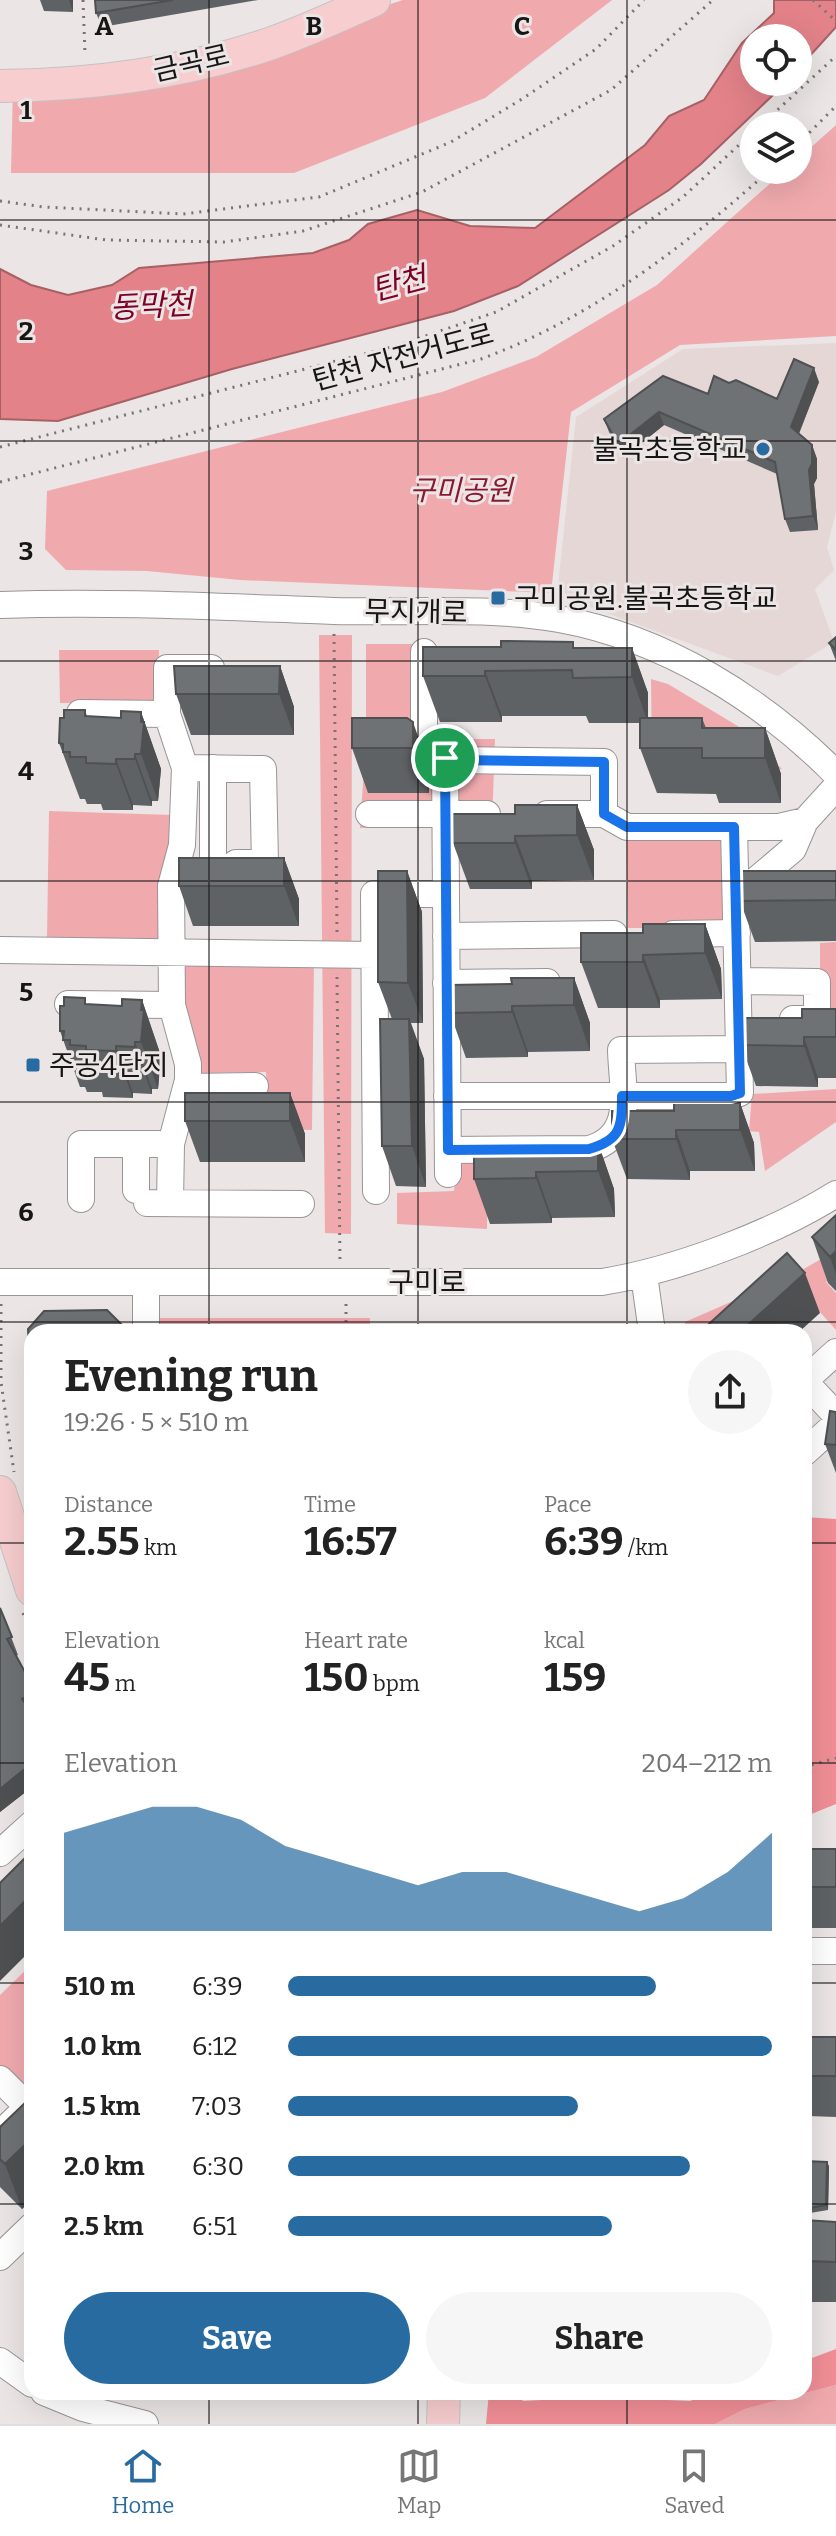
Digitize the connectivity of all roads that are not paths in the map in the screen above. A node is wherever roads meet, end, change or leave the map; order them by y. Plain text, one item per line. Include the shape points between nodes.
1 (374, 0) edge
2 (0, 86) edge
3 (0, 605) edge
4 (424, 652) edge
5 (237, 668) edge
6 (80, 713) edge
7 (167, 714) junction
8 (445, 758) junction
9 (185, 768) junction
10 (213, 768) junction
11 (836, 774) edge
12 (836, 787) edge
13 (369, 814) dead end
14 (445, 814) junction
15 (604, 814) junction
16 (805, 821) junction
17 (734, 827) junction
18 (176, 863) junction
19 (213, 863) junction
20 (445, 894) junction
21 (736, 897) junction
22 (737, 933) junction
23 (446, 936) junction
24 (0, 950) edge
25 (171, 953) junction
26 (375, 955) junction
27 (558, 981) edge
28 (738, 981) junction
29 (446, 983) junction
30 (68, 1004) edge
31 (172, 1005) junction
32 (739, 1020) junction
33 (739, 1049) junction
34 (255, 1086) dead end
35 (187, 1087) junction
36 (447, 1096) junction
37 (622, 1096) junction
38 (136, 1144) junction
39 (171, 1144) junction
40 (376, 1191) dead end
41 (836, 1194) edge
42 (81, 1199) dead end
43 (151, 1199) junction
44 (301, 1204) dead end
45 (644, 1275) junction
46 (0, 1282) edge
47 (146, 1283) junction
48 (146, 1324) edge
49 (651, 1324) edge
50 (836, 1352) edge
51 (812, 1374) edge
52 (812, 1390) edge
53 (836, 1415) edge
54 (836, 1424) edge
55 (812, 1446) edge
56 (9, 1487) edge
57 (24, 1554) edge
58 (24, 1831) edge
59 (0, 1853) edge
60 (812, 1951) edge
61 (836, 1951) edge
62 (0, 2079) edge
63 (24, 2103) edge
64 (24, 2111) edge
65 (0, 2134) edge
66 (0, 2361) edge
67 (24, 2378) edge
68 (64, 2400) edge
69 (444, 2400) edge
70 (145, 2424) edge
71 (443, 2424) edge

1 - 2 main road, 금곡로 via 271,43 206,61 65,85
3 - 11 street, 무지개로 via 190,604 560,619 653,647 694,667 796,737
4 - 8 street via 424,735 428,748
5 - 7 street via 167,668
6 - 7 street
7 - 9 street
8 - 14 street
8 - 15 street via 604,762
9 - 10 street
9 - 18 street via 183,832
10 - 19 street
10 - 19 street via 263,769 265,863
12 - 16 street
13 - 14 street
14 - 15 street
14 - 20 street
15 - 17 street via 627,827
16 - 17 street
16 - 21 street via 793,849
17 - 21 street
18 - 19 street
18 - 25 street
20 - 23 street
20 - 26 street via 374,894
21 - 22 street
22 - 23 street
22 - 28 street
23 - 29 street
24 - 25 street
25 - 26 street
25 - 31 street
26 - 40 street
27 - 29 street
28 - 32 street
28 - 32 street via 817,982 817,1019
29 - 36 street
30 - 31 street
31 - 35 street via 188,1064
32 - 33 street
33 - 37 street via 740,1093
33 - 37 street via 621,1050
34 - 35 street
35 - 39 street
36 - 37 street
36 - 37 street via 448,1162 603,1145 621,1124
38 - 39 street
38 - 42 street via 81,1144
38 - 43 street
39 - 43 street
41 - 45 street, 구미로 via 768,1230
43 - 44 street
45 - 47 street, 구미로 via 561,1283
45 - 49 street
46 - 47 street, 구미로
47 - 48 street
50 - 51 street
52 - 53 street
54 - 55 street
56 - 57 main road
58 - 59 street
60 - 61 street
62 - 63 street
64 - 65 street
66 - 67 street
68 - 70 street
69 - 71 main road

